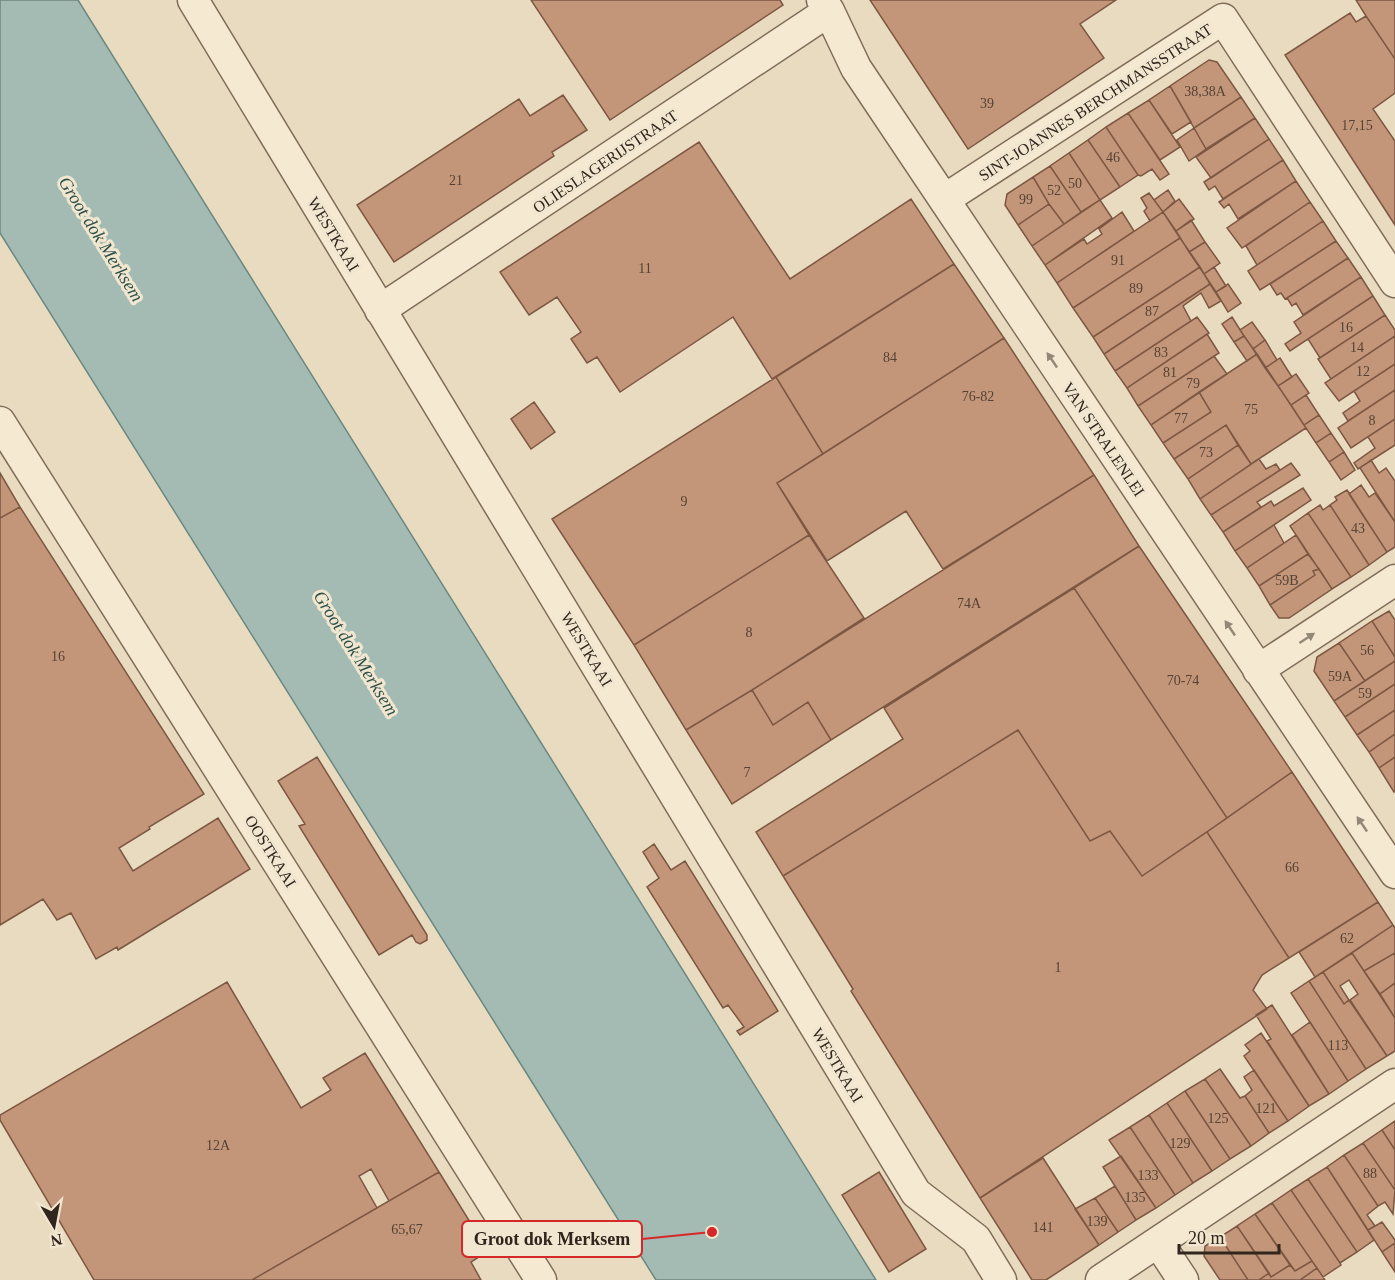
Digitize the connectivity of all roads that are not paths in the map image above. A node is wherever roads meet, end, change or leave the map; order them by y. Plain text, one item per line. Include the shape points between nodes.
1 (193, 0) edge
2 (826, 5) edge
3 (945, 199) junction
4 (1395, 281) edge
5 (380, 310) junction
6 (0, 422) edge
7 (1395, 580) edge
8 (1258, 670) junction
9 (1395, 873) edge
10 (1395, 1084) edge
11 (1158, 1242) junction
12 (541, 1280) edge
13 (1001, 1280) edge
14 (1101, 1280) edge
15 (1183, 1280) edge

1 - 5 street, WESTKAAI
2 - 3 street, VAN STRALENLEI via 856,68
2 - 5 street, OLIESLAGERIJSTRAAT
3 - 4 street, SINT-JOANNES BERCHMANSSTRAAT via 1223,19
8 -> 3 street, VAN STRALENLEI
5 - 13 street, WESTKAAI via 916,1193 976,1239
6 - 12 street, OOSTKAAI
8 -> 7 street
9 -> 8 street, VAN STRALENLEI
10 - 11 street
11 - 14 street
11 - 15 street

